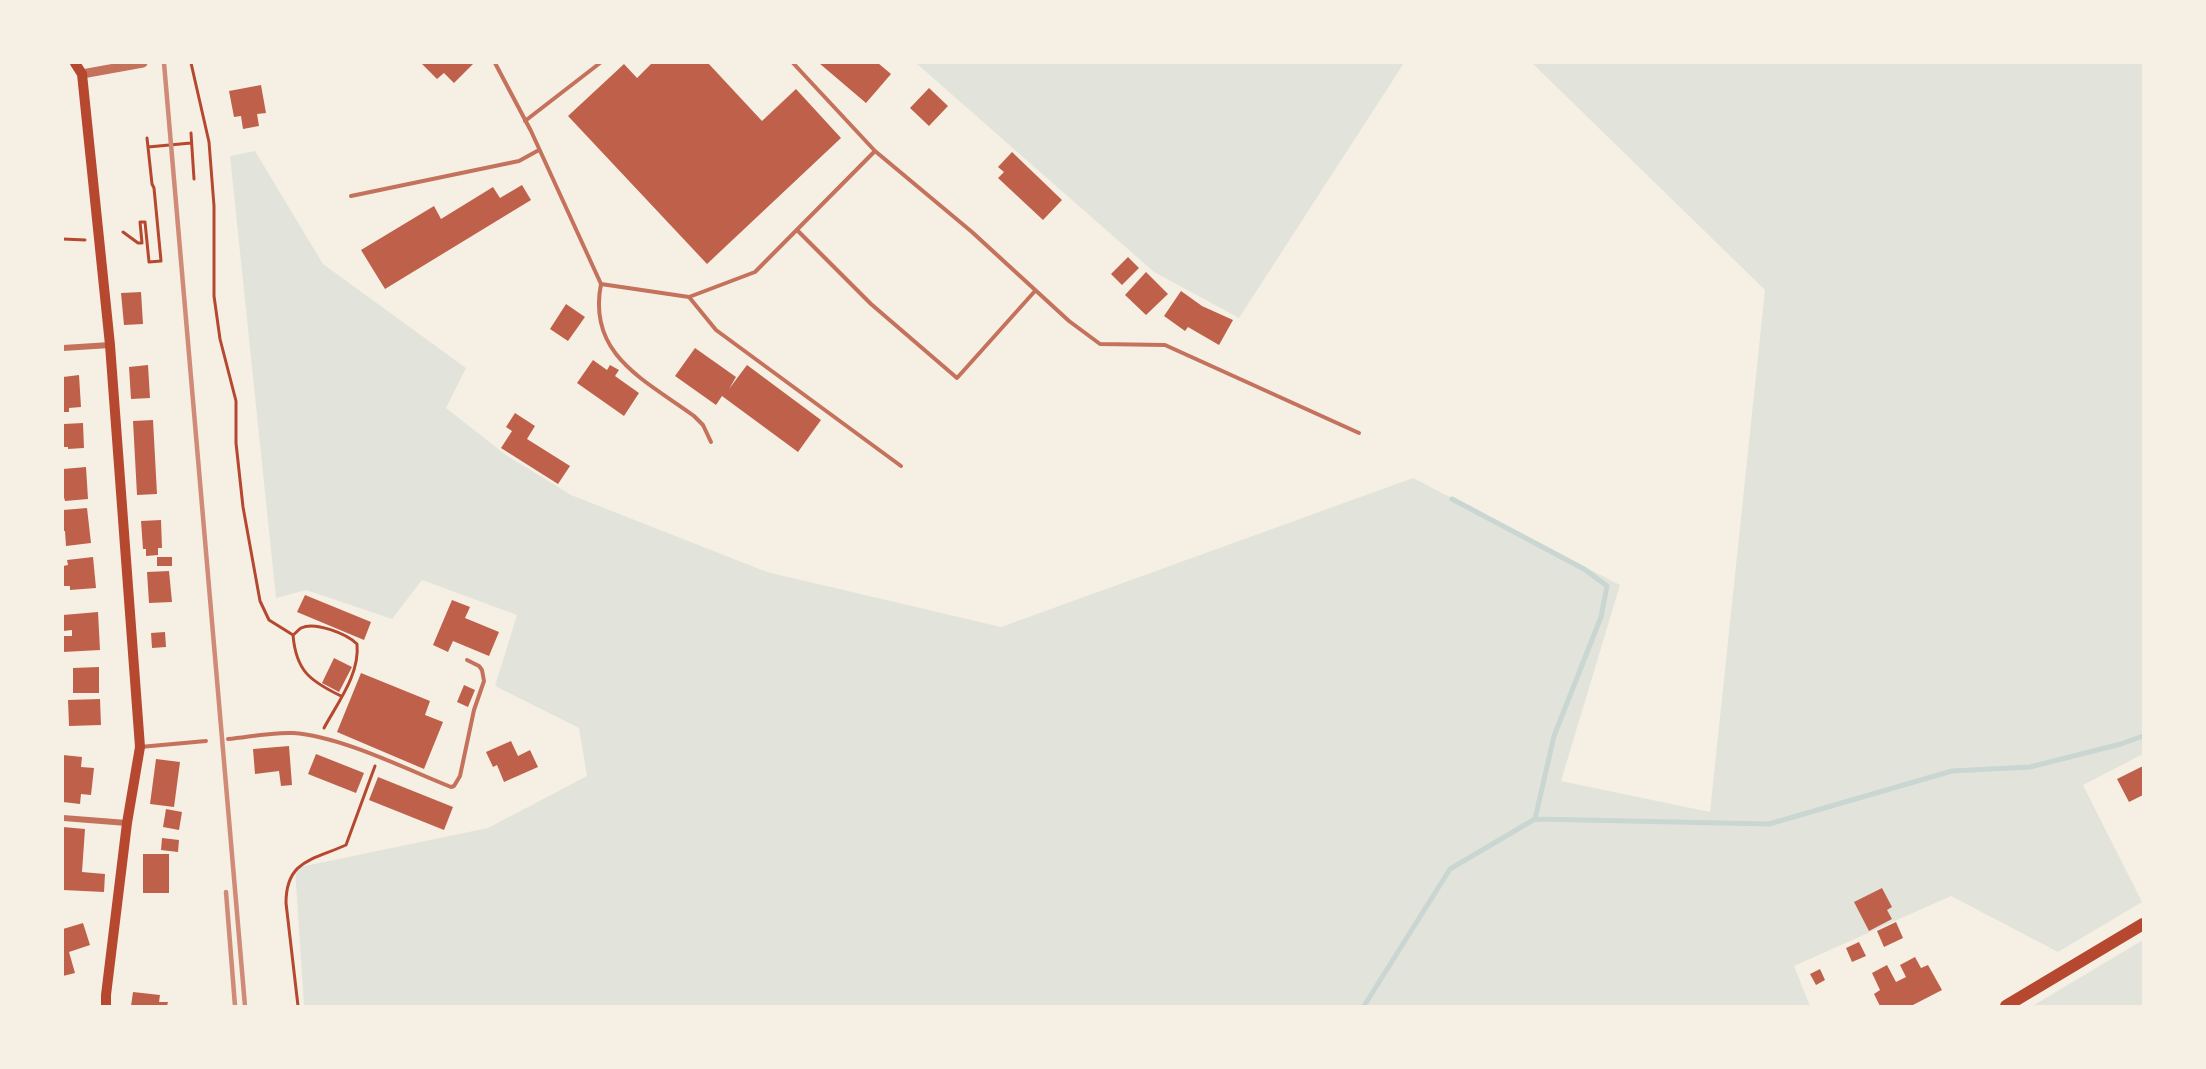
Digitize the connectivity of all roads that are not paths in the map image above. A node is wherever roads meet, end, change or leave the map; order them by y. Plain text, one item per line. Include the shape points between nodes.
1 (75, 63) edge
2 (142, 63) edge
3 (495, 63) edge
4 (600, 63) edge
5 (793, 63) edge
6 (82, 74) junction
7 (525, 121) junction
8 (539, 150) junction
9 (875, 151) junction
10 (351, 196) dead end
11 (798, 231) junction
12 (601, 284) junction
13 (1035, 291) junction
14 (689, 297) junction
15 (110, 345) junction
16 (63, 348) edge
17 (1359, 433) dead end
18 (711, 442) dead end
19 (901, 466) dead end
20 (467, 660) dead end
21 (228, 740) dead end
22 (206, 741) dead end
23 (140, 747) junction
24 (63, 818) edge
25 (127, 823) junction
26 (2143, 924) edge
27 (106, 1006) edge
28 (2006, 1006) edge

1 - 6 main road
2 - 6 street
3 - 7 lane
4 - 7 lane
5 - 9 lane
6 - 15 main road
7 - 8 lane
8 - 10 lane via 519,160
8 - 12 lane
9 - 11 lane
9 - 13 lane
11 - 13 lane via 871,304 957,378
11 - 14 lane via 755,272
12 - 14 lane
12 - 18 lane via 598,318 604,338 622,362 699,420
13 - 17 lane via 1100,344 1165,345
14 - 19 lane via 716,330
15 - 16 street
15 - 23 main road
20 - 21 lane via 479,666 484,681 457,783 451,787 319,737 291,733
22 - 23 lane
23 - 25 main road
24 - 25 street
25 - 27 main road
26 - 28 main road

